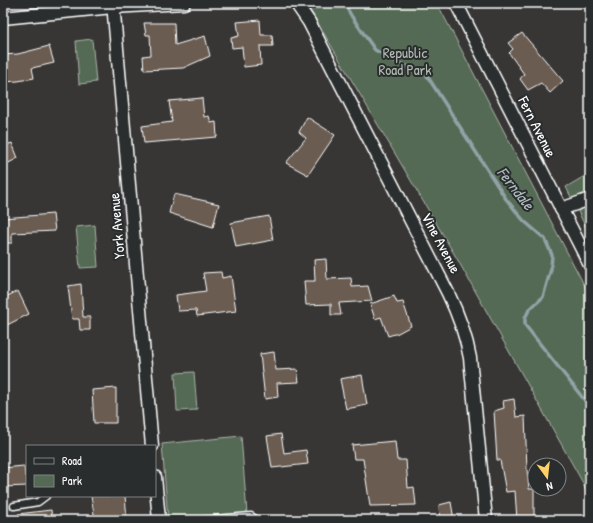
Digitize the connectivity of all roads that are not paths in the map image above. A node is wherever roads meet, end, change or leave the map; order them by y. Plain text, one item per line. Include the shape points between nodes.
1 (184, 3) edge
2 (296, 3) edge
3 (456, 3) edge
4 (113, 5) edge
5 (3, 18) edge
6 (590, 199) edge
7 (561, 209) junction
8 (590, 265) edge
9 (149, 445) edge
10 (156, 488) edge
11 (45, 497) edge
12 (14, 506) dead end
13 (159, 520) edge
14 (204, 520) edge
15 (257, 520) edge
16 (486, 520) edge

1 - 4 street
2 - 16 street, Vine Avenue via 305,14 448,293 463,329 470,358
3 - 7 street, Fern Avenue
4 - 5 street
4 - 9 street, York Avenue
6 - 7 street
7 - 8 street, Fern Avenue
10 - 13 street
11 - 12 lane via 38,502
14 - 15 lane via 251,516

